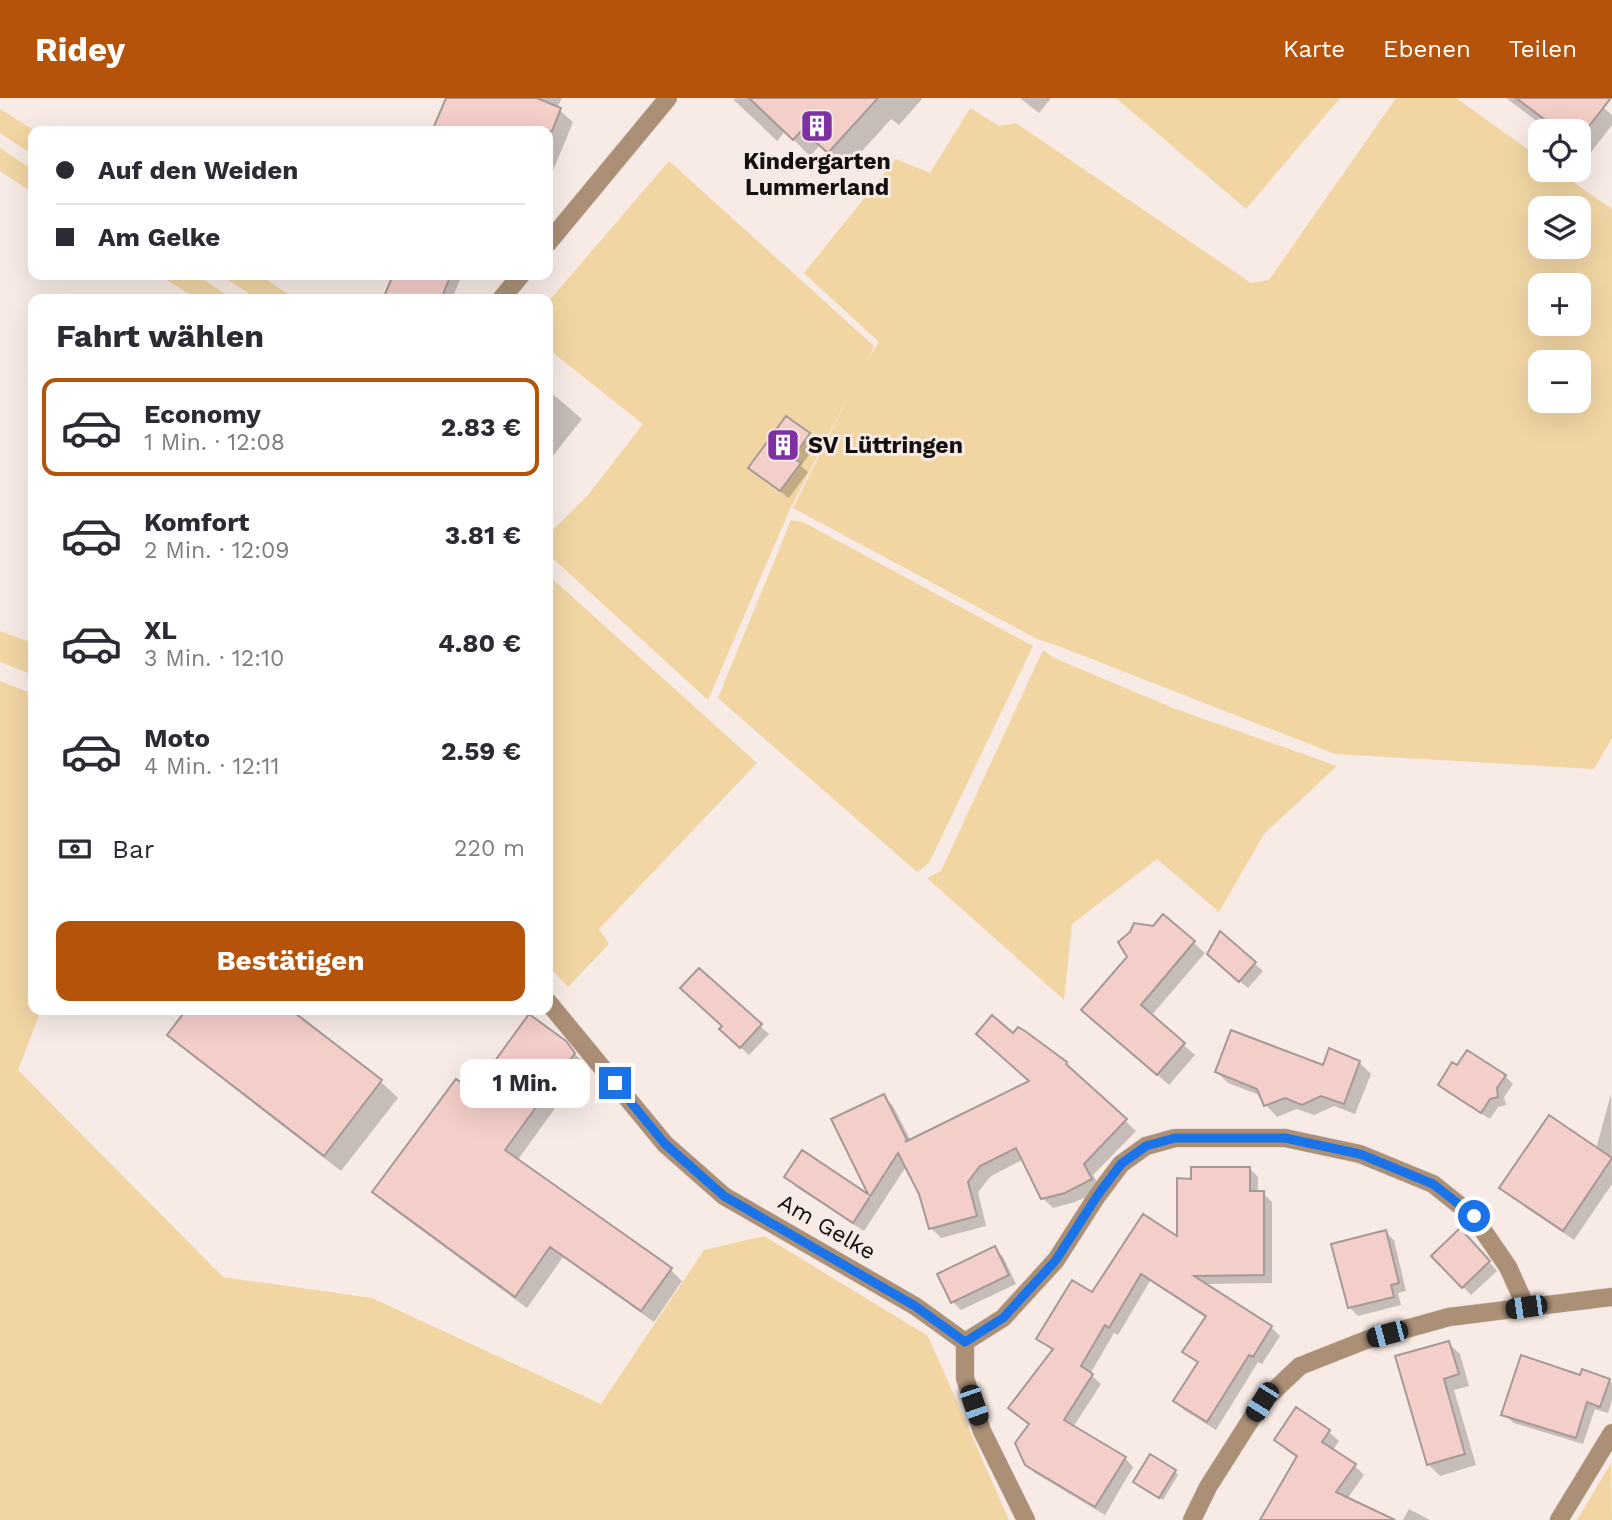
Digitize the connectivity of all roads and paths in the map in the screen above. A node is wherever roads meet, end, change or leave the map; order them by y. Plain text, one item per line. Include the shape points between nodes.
1 (668, 98) edge
2 (553, 237) edge
3 (517, 280) edge
4 (505, 294) edge
5 (553, 1008) edge
6 (1612, 1297) edge
7 (1526, 1307) junction
8 (965, 1342) junction
9 (1612, 1433) edge
10 (1026, 1520) edge
11 (1192, 1520) edge
12 (1559, 1520) edge

1 - 2 street
3 - 4 street
5 - 8 street, Am Gelke via 665,1144 724,1196 915,1306
6 - 7 street
7 - 8 street via 1508,1267 1474,1216 1433,1184 1360,1154 1285,1138 1175,1138 1146,1146 1121,1164 1056,1260 1003,1318
7 - 11 street via 1449,1317 1366,1340 1300,1366 1262,1402
8 - 10 street via 965,1378 982,1431
9 - 12 street

